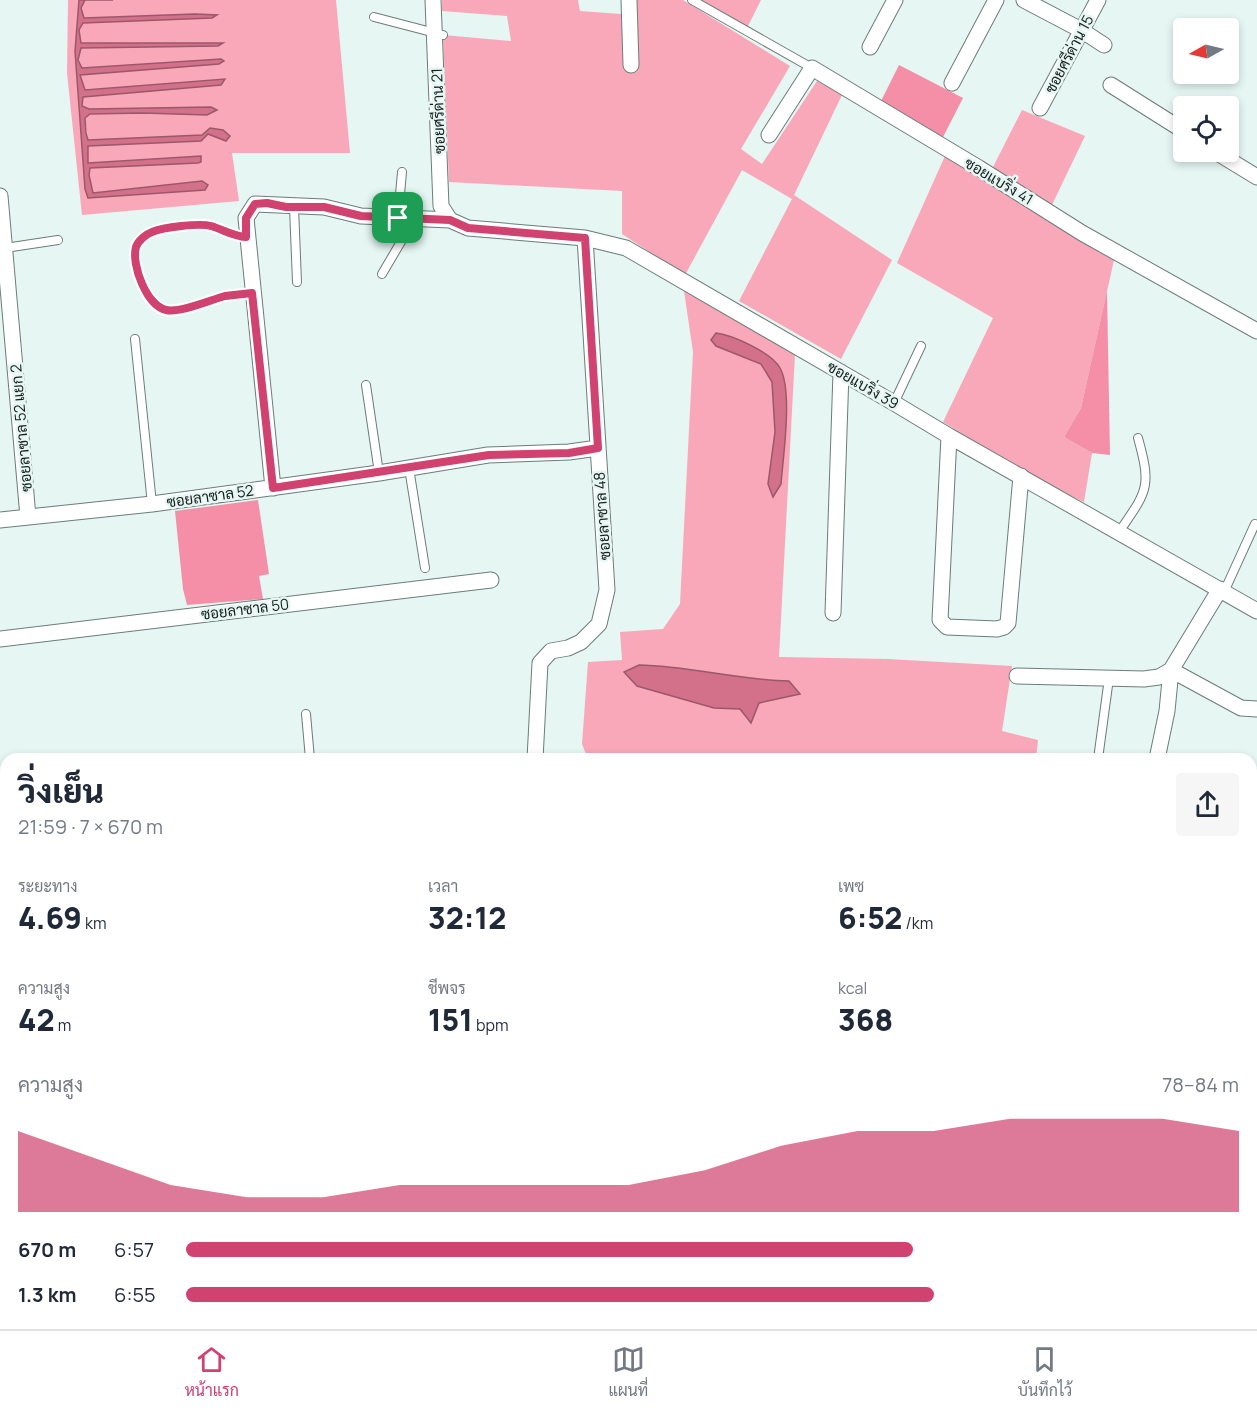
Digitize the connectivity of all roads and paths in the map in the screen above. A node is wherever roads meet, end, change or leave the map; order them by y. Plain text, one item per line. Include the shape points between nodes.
1 (433, 0) edge
2 (629, 0) edge
3 (692, 0) edge
4 (895, 0) edge
5 (996, 0) edge
6 (1024, 0) edge
7 (1098, 0) edge
8 (374, 17) dead end
9 (1081, 30) junction
10 (439, 34) junction
11 (1104, 45) dead end
12 (870, 48) dead end
13 (631, 65) dead end
14 (812, 68) junction
15 (952, 83) dead end
16 (1111, 85) dead end
17 (1040, 108) dead end
18 (1173, 124) edge
19 (769, 135) dead end
20 (1232, 162) edge
21 (402, 172) dead end
22 (1257, 177) edge
23 (0, 196) edge
24 (294, 207) junction
25 (404, 218) junction
26 (450, 220) junction
27 (246, 237) junction
28 (585, 238) junction
29 (58, 240) dead end
30 (5, 248) junction
31 (382, 274) dead end
32 (297, 282) dead end
33 (252, 293) junction
34 (1257, 331) edge
35 (135, 339) dead end
36 (921, 346) dead end
37 (841, 372) junction
38 (366, 385) dead end
39 (894, 403) junction
40 (949, 436) junction
41 (1138, 438) dead end
42 (598, 448) junction
43 (409, 468) junction
44 (379, 473) junction
45 (1021, 476) junction
46 (273, 488) junction
47 (152, 504) junction
48 (28, 517) junction
49 (0, 520) edge
50 (1255, 524) dead end
51 (1119, 532) junction
52 (425, 568) dead end
53 (491, 580) dead end
54 (1222, 591) junction
55 (1257, 611) edge
56 (833, 613) dead end
57 (0, 639) edge
58 (1171, 670) junction
59 (1017, 676) dead end
60 (1108, 678) junction
61 (1257, 709) edge
62 (306, 714) dead end
63 (309, 753) edge
64 (535, 753) edge
65 (1099, 753) edge
66 (1158, 753) edge

1 - 10 street, ซอยศรีด่าน 21
2 - 13 street
3 - 14 lane
4 - 12 street
5 - 15 street
6 - 9 street
7 - 9 street, ซอยศรีด่าน 15
8 - 10 lane
9 - 11 street
9 - 17 street, ซอยศรีด่าน 15
10 - 26 street, ซอยศรีด่าน 21 via 441,206
14 - 19 street
14 - 34 street, ซอยแบริ่ง 41 via 1082,234
16 - 18 street
20 - 22 street
21 - 25 lane
23 - 30 street, ซอยลาซาล 52 แยก 2
24 - 25 street, ซอยแบริ่ง 39
24 - 27 street, ซอยแบริ่ง 39 via 255,204 246,218
24 - 32 lane
25 - 26 street, ซอยแบริ่ง 39
25 - 31 lane via 402,240
26 - 28 street, ซอยแบริ่ง 39 via 468,228
27 - 33 street
27 - 33 lane via 198,224 153,231 136,246 136,262 144,290 165,310
28 - 37 street, ซอยแบริ่ง 39 via 626,248
28 - 42 street, ซอยลาซาล 48
29 - 30 lane
30 - 48 street, ซอยลาซาล 52 แยก 2
33 - 46 street
35 - 47 lane
36 - 39 lane
37 - 39 street, ซอยแบริ่ง 39
37 - 56 street
38 - 44 lane
39 - 40 street, ซอยแบริ่ง 39
40 - 45 street, ซอยแบริ่ง 39
40 - 45 street via 940,620 947,627 998,628 1008,623
41 - 51 lane via 1146,466 1146,486
42 - 43 street, ซอยลาซาล 52 via 569,453 489,455
42 - 64 street, ซอยลาซาล 48 via 607,590 602,617 581,642 551,651 540,663
43 - 44 street, ซอยลาซาล 52
43 - 52 lane
44 - 46 street, ซอยลาซาล 52
45 - 51 street, ซอยแบริ่ง 39
46 - 47 street, ซอยลาซาล 52
47 - 48 street, ซอยลาซาล 52
48 - 49 street, ซอยลาซาล 52
50 - 54 lane
51 - 54 street, ซอยแบริ่ง 39
53 - 57 street, ซอยลาซาล 50
54 - 55 street, ซอยแบริ่ง 39
54 - 58 street
58 - 60 street via 1159,677
58 - 61 street via 1241,708
58 - 66 street
59 - 60 street
60 - 65 lane
62 - 63 lane

